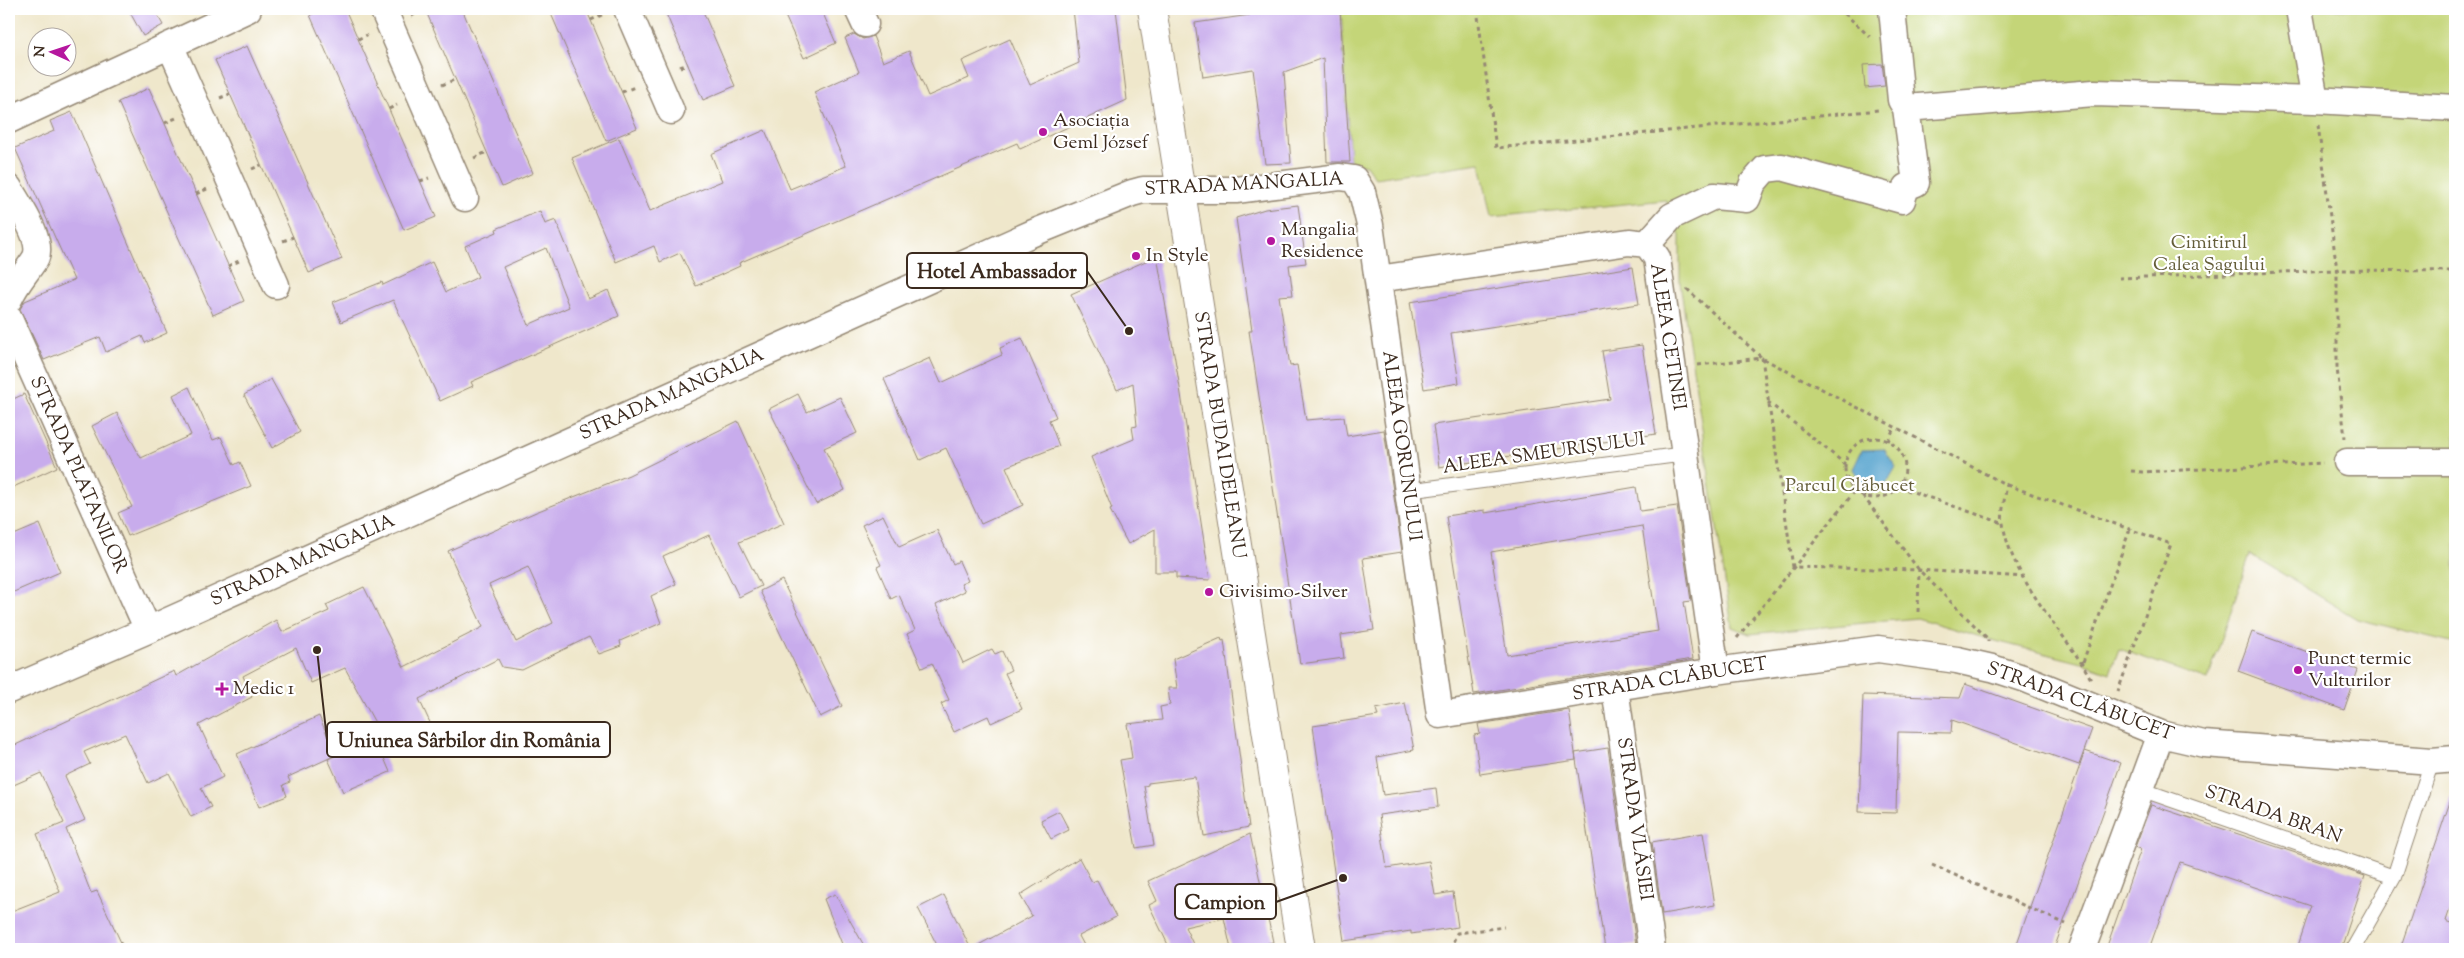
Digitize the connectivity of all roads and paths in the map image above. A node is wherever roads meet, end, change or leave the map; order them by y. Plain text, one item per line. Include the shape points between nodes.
1 (248, 9) edge
2 (383, 9) edge
3 (627, 9) edge
4 (1152, 9) edge
5 (1477, 9) edge
6 (1798, 9) edge
7 (1892, 9) edge
8 (2299, 9) edge
9 (1895, 35) junction
10 (170, 45) junction
11 (2315, 100) junction
12 (1906, 108) junction
13 (2455, 108) edge
14 (671, 111) dead end
15 (9, 120) edge
16 (1354, 180) joint
17 (9, 188) edge
18 (1180, 189) junction
19 (465, 198) dead end
20 (1652, 251) junction
21 (2337, 270) junction
22 (2455, 272) edge
23 (2119, 278) dead end
24 (1378, 279) junction
25 (276, 284) dead end
26 (9, 298) edge
27 (9, 319) edge
28 (1762, 358) junction
29 (1698, 365) dead end
30 (1768, 402) junction
31 (1894, 428) junction
32 (1888, 441) junction
33 (1685, 454) junction
34 (2347, 462) junction
35 (2455, 462) edge
36 (1845, 464) junction
37 (2131, 471) dead end
38 (2007, 486) junction
39 (1899, 487) junction
40 (1855, 491) junction
41 (1407, 492) junction
42 (1863, 496) junction
43 (2002, 523) junction
44 (2130, 529) junction
45 (1793, 567) junction
46 (1919, 570) junction
47 (2024, 577) junction
48 (1918, 612) dead end
49 (148, 630) junction
50 (2082, 663) junction
51 (1992, 668) junction
52 (1716, 671) junction
53 (2092, 680) dead end
54 (1615, 688) junction
55 (9, 690) edge
56 (2110, 713) junction
57 (1440, 715) joint
58 (2161, 734) junction
59 (2444, 760) edge
60 (2140, 790) junction
61 (1932, 865) dead end
62 (2394, 877) junction
63 (1504, 927) dead end
64 (2085, 941) edge
65 (1301, 949) edge
66 (1450, 949) edge
67 (1652, 949) edge
68 (2353, 949) edge

1 - 10 street
2 - 19 street
3 - 14 street
4 - 18 main road, STRADA BUDAI DELEANU
5 - 12 path via 1496,148
6 - 9 path via 1843,12 1871,38
7 - 9 street
8 - 11 street
9 - 12 street via 1900,100
10 - 15 street
10 - 25 street
11 - 12 street via 2094,93
11 - 13 street
11 - 21 path
12 - 20 street via 1916,183 1906,187 1902,200 1782,167 1764,169 1753,183 1747,199 1714,196 1672,216
16 - 18 street, STRADA MANGALIA via 1340,177 1236,190
16 - 24 street, ALEEA GORUNULUI via 1362,192 1366,208
17 - 26 street via 38,247 36,258 16,282
18 - 49 street, STRADA MANGALIA via 1138,191 1033,233
18 - 65 main road, STRADA BUDAI DELEANU
20 - 24 street, ALEEA CETINEI via 1629,242
20 - 28 path
20 - 33 street, ALEEA CETINEI
21 - 22 path
21 - 23 path
21 - 34 path via 2337,368
24 - 41 street, ALEEA GORUNULUI
27 - 49 street, STRADA PLATANILOR
28 - 29 path
28 - 30 path
28 - 31 path
30 - 36 path
30 - 45 path
31 - 32 path
31 - 38 path
32 - 36 path via 1870,438 1861,442 1848,455
32 - 39 path via 1896,446 1905,461
33 - 41 lane, ALEEA SMEURIȘULUI
33 - 52 street, ALEEA CETINEI
34 - 35 street
34 - 37 path
36 - 40 path via 1845,474
38 - 43 path
38 - 44 path
39 - 42 path via 1886,496
39 - 43 path
40 - 42 path
40 - 45 path
41 - 57 street, ALEEA GORUNULUI
42 - 46 path
43 - 47 path via 2013,557
44 - 50 path
44 - 56 path via 2171,544
45 - 46 path
45 - 52 path via 1741,631
46 - 47 path
46 - 48 path
46 - 51 path via 1988,639
47 - 50 path
49 - 55 street, STRADA MANGALIA
50 - 53 path
51 - 52 street, STRADA CLĂBUCET via 1878,649
51 - 56 street, STRADA CLĂBUCET via 2026,678
52 - 54 street, STRADA CLĂBUCET
54 - 57 street, STRADA CLĂBUCET
54 - 67 street, STRADA VLĂSIEI
56 - 58 street, STRADA CLĂBUCET
58 - 59 street, STRADA CLĂBUCET via 2204,744
58 - 60 street
59 - 62 lane
60 - 62 lane, STRADA BRAN
60 - 64 street
61 - 64 path
62 - 68 lane
63 - 66 path via 1457,933

